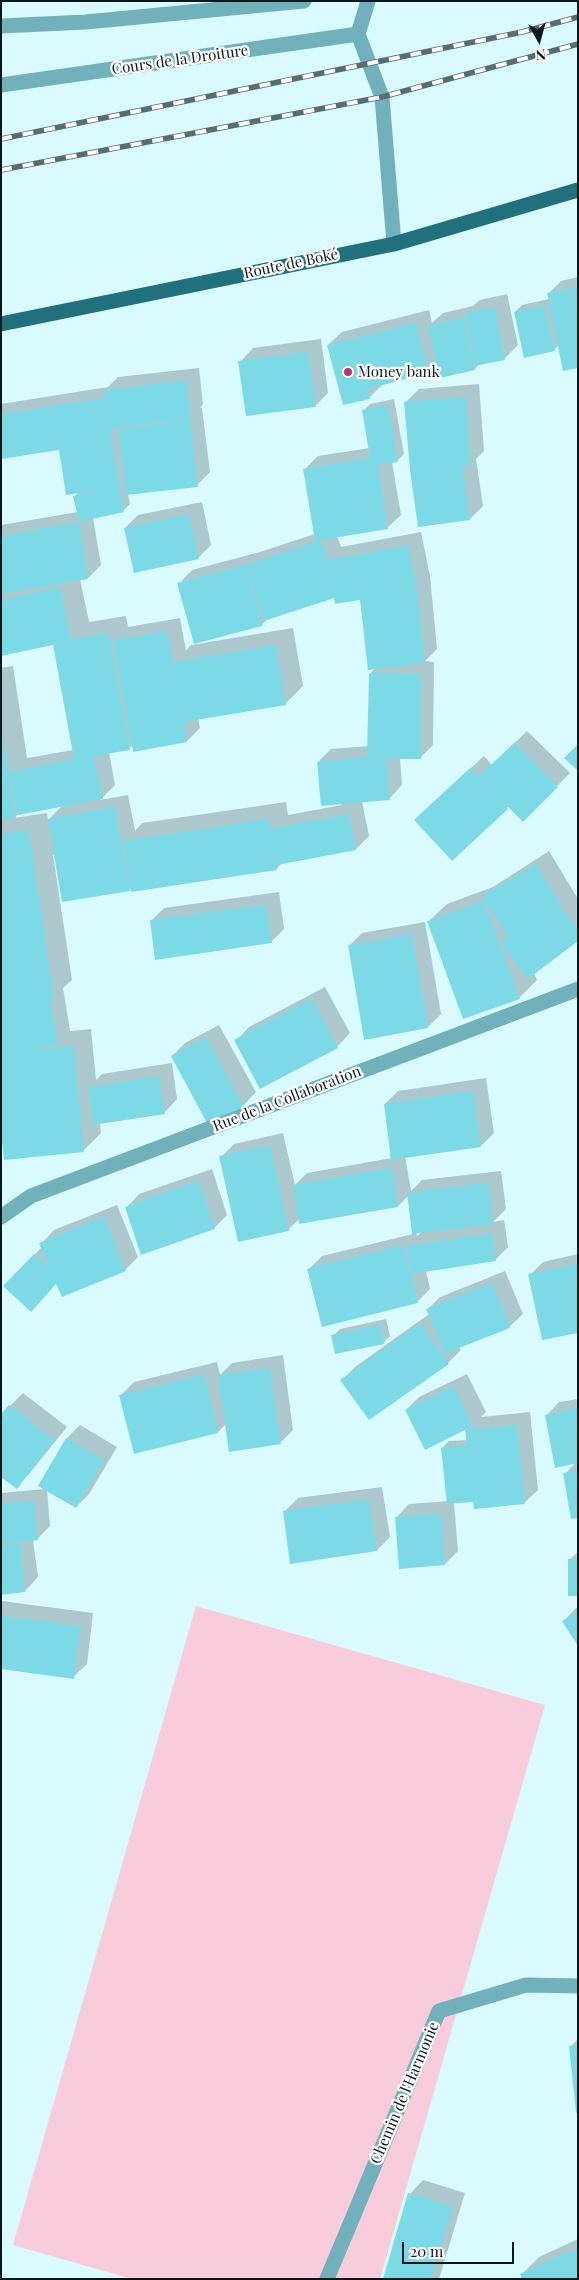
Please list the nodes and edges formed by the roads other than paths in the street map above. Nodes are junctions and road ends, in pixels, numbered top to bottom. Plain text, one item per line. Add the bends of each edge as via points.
1 (304, 1) edge
2 (368, 1) edge
3 (1, 26) edge
4 (358, 34) junction
5 (1, 85) edge
6 (578, 190) edge
7 (394, 244) junction
8 (1, 324) edge
9 (578, 989) edge
10 (1, 1216) edge
11 (578, 1986) edge
12 (327, 2279) edge

1 - 3 street via 86,22
2 - 4 street
4 - 5 street, Cours de la Droiture
4 - 7 street via 382,97
6 - 7 main road, Route de Boké
7 - 8 main road, Route de Boké
9 - 10 street, Rue de la Collaboration via 31,1196
11 - 12 street, Chemin de l'Harmonie via 526,1985 439,2011

